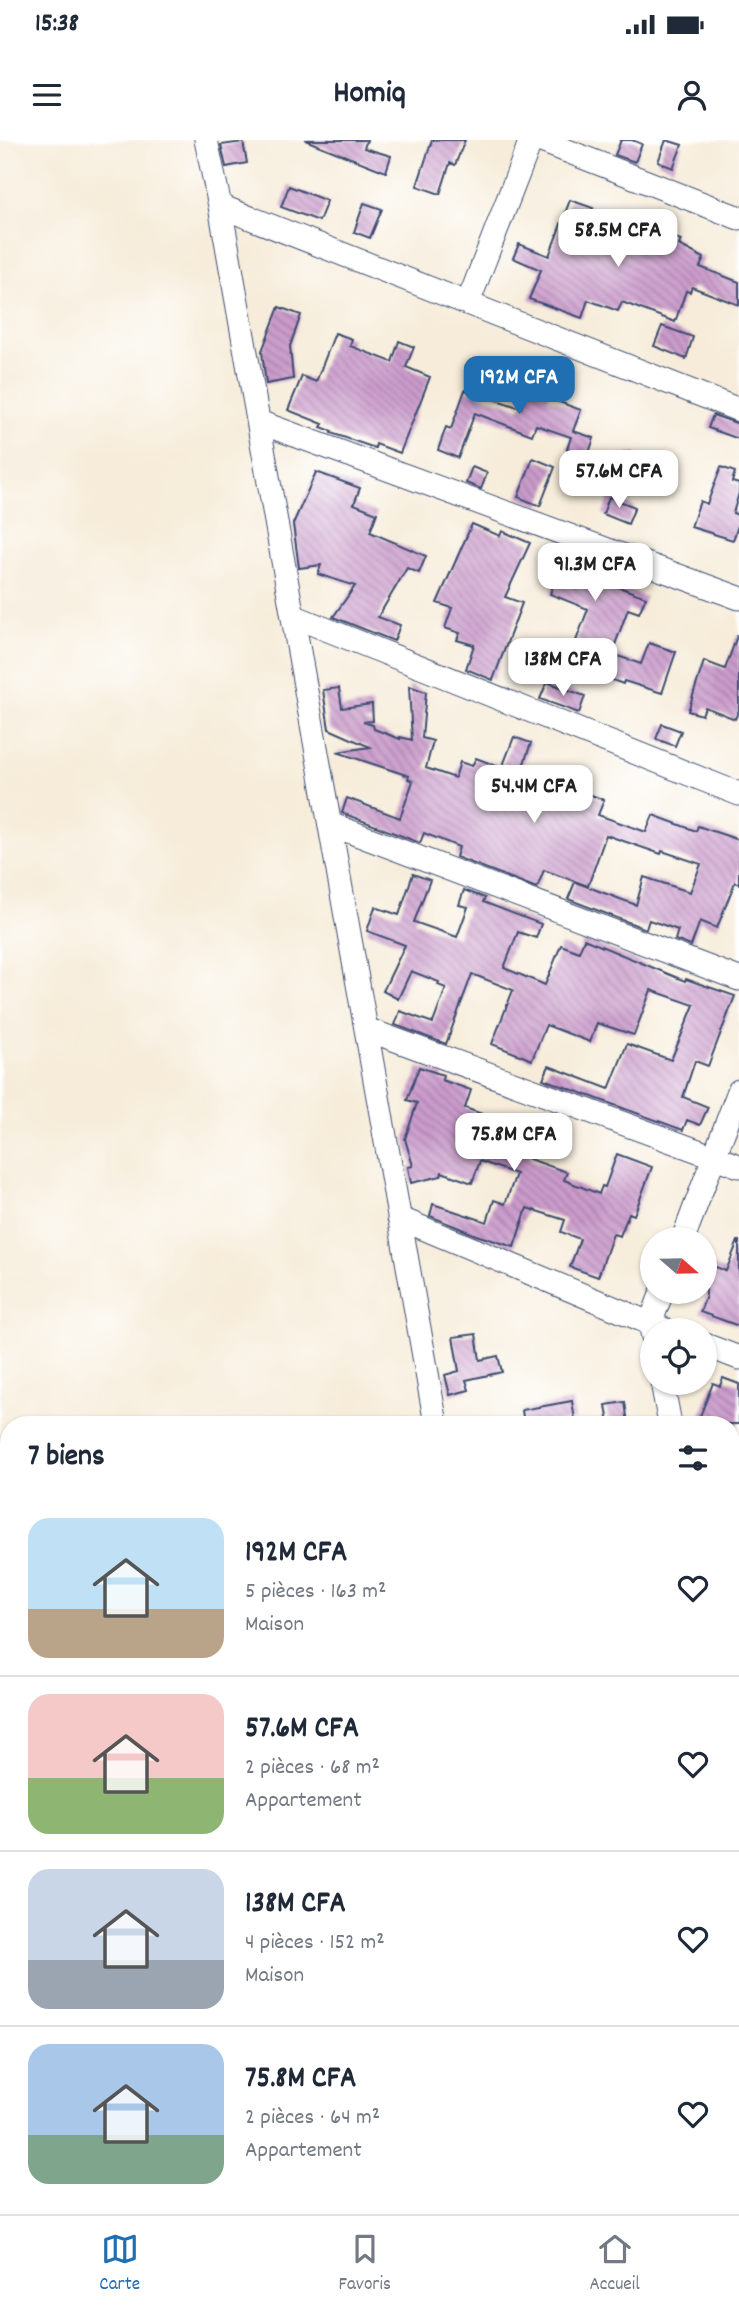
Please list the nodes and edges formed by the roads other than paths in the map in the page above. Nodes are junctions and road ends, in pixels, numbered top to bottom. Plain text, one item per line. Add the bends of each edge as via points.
1 (206, 140) edge
2 (531, 140) edge
3 (539, 140) edge
4 (220, 206) junction
5 (739, 218) edge
6 (468, 303) junction
7 (739, 410) edge
8 (259, 422) junction
9 (739, 598) edge
10 (293, 617) junction
11 (739, 794) edge
12 (330, 824) junction
13 (739, 979) edge
14 (366, 1029) junction
15 (739, 1091) edge
16 (714, 1157) junction
17 (739, 1166) edge
18 (399, 1218) junction
19 (687, 1227) edge
20 (640, 1323) edge
21 (717, 1350) edge
22 (739, 1358) edge
23 (664, 1395) edge
24 (435, 1416) edge
25 (668, 1416) edge

1 - 4 street
2 - 6 street
3 - 5 street
4 - 6 street
4 - 8 street
6 - 7 street
8 - 9 street
8 - 10 street
10 - 11 street
10 - 12 street
12 - 13 street
12 - 14 street
14 - 16 street
14 - 18 street
15 - 16 street
16 - 17 street
16 - 19 street
18 - 20 street
18 - 24 street
21 - 22 street
23 - 25 street

